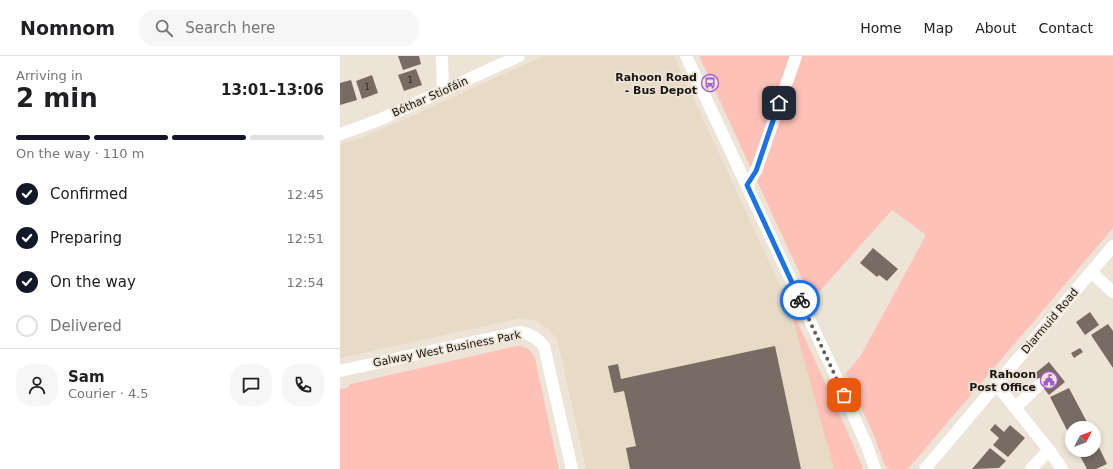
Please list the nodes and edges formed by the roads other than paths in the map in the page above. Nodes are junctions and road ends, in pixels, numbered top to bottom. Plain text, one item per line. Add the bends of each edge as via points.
1 (442, 56) edge
2 (519, 56) edge
3 (686, 56) edge
4 (796, 56) edge
5 (443, 91) junction
6 (340, 134) edge
7 (747, 185) junction
8 (1113, 246) edge
9 (1091, 272) junction
10 (1113, 292) edge
11 (340, 371) edge
12 (996, 384) junction
13 (1040, 384) dead end
14 (1015, 408) junction
15 (1049, 450) junction
16 (572, 469) edge
17 (875, 469) edge
18 (925, 469) edge
19 (1030, 469) edge
20 (1062, 469) edge

1 - 5 street
2 - 5 street, Bóthar Stiofáin
3 - 7 street
4 - 7 street via 756,171
5 - 6 street, Bóthar Stiofáin via 379,120
7 - 17 street
8 - 9 street, Diarmuid Road
9 - 10 street
9 - 12 street, Diarmuid Road
11 - 16 street, Galway West Business Park via 520,332 529,334 538,338 544,346
12 - 14 street
12 - 18 street, Diarmuid Road
13 - 14 street
14 - 15 street
15 - 19 street
15 - 20 street

